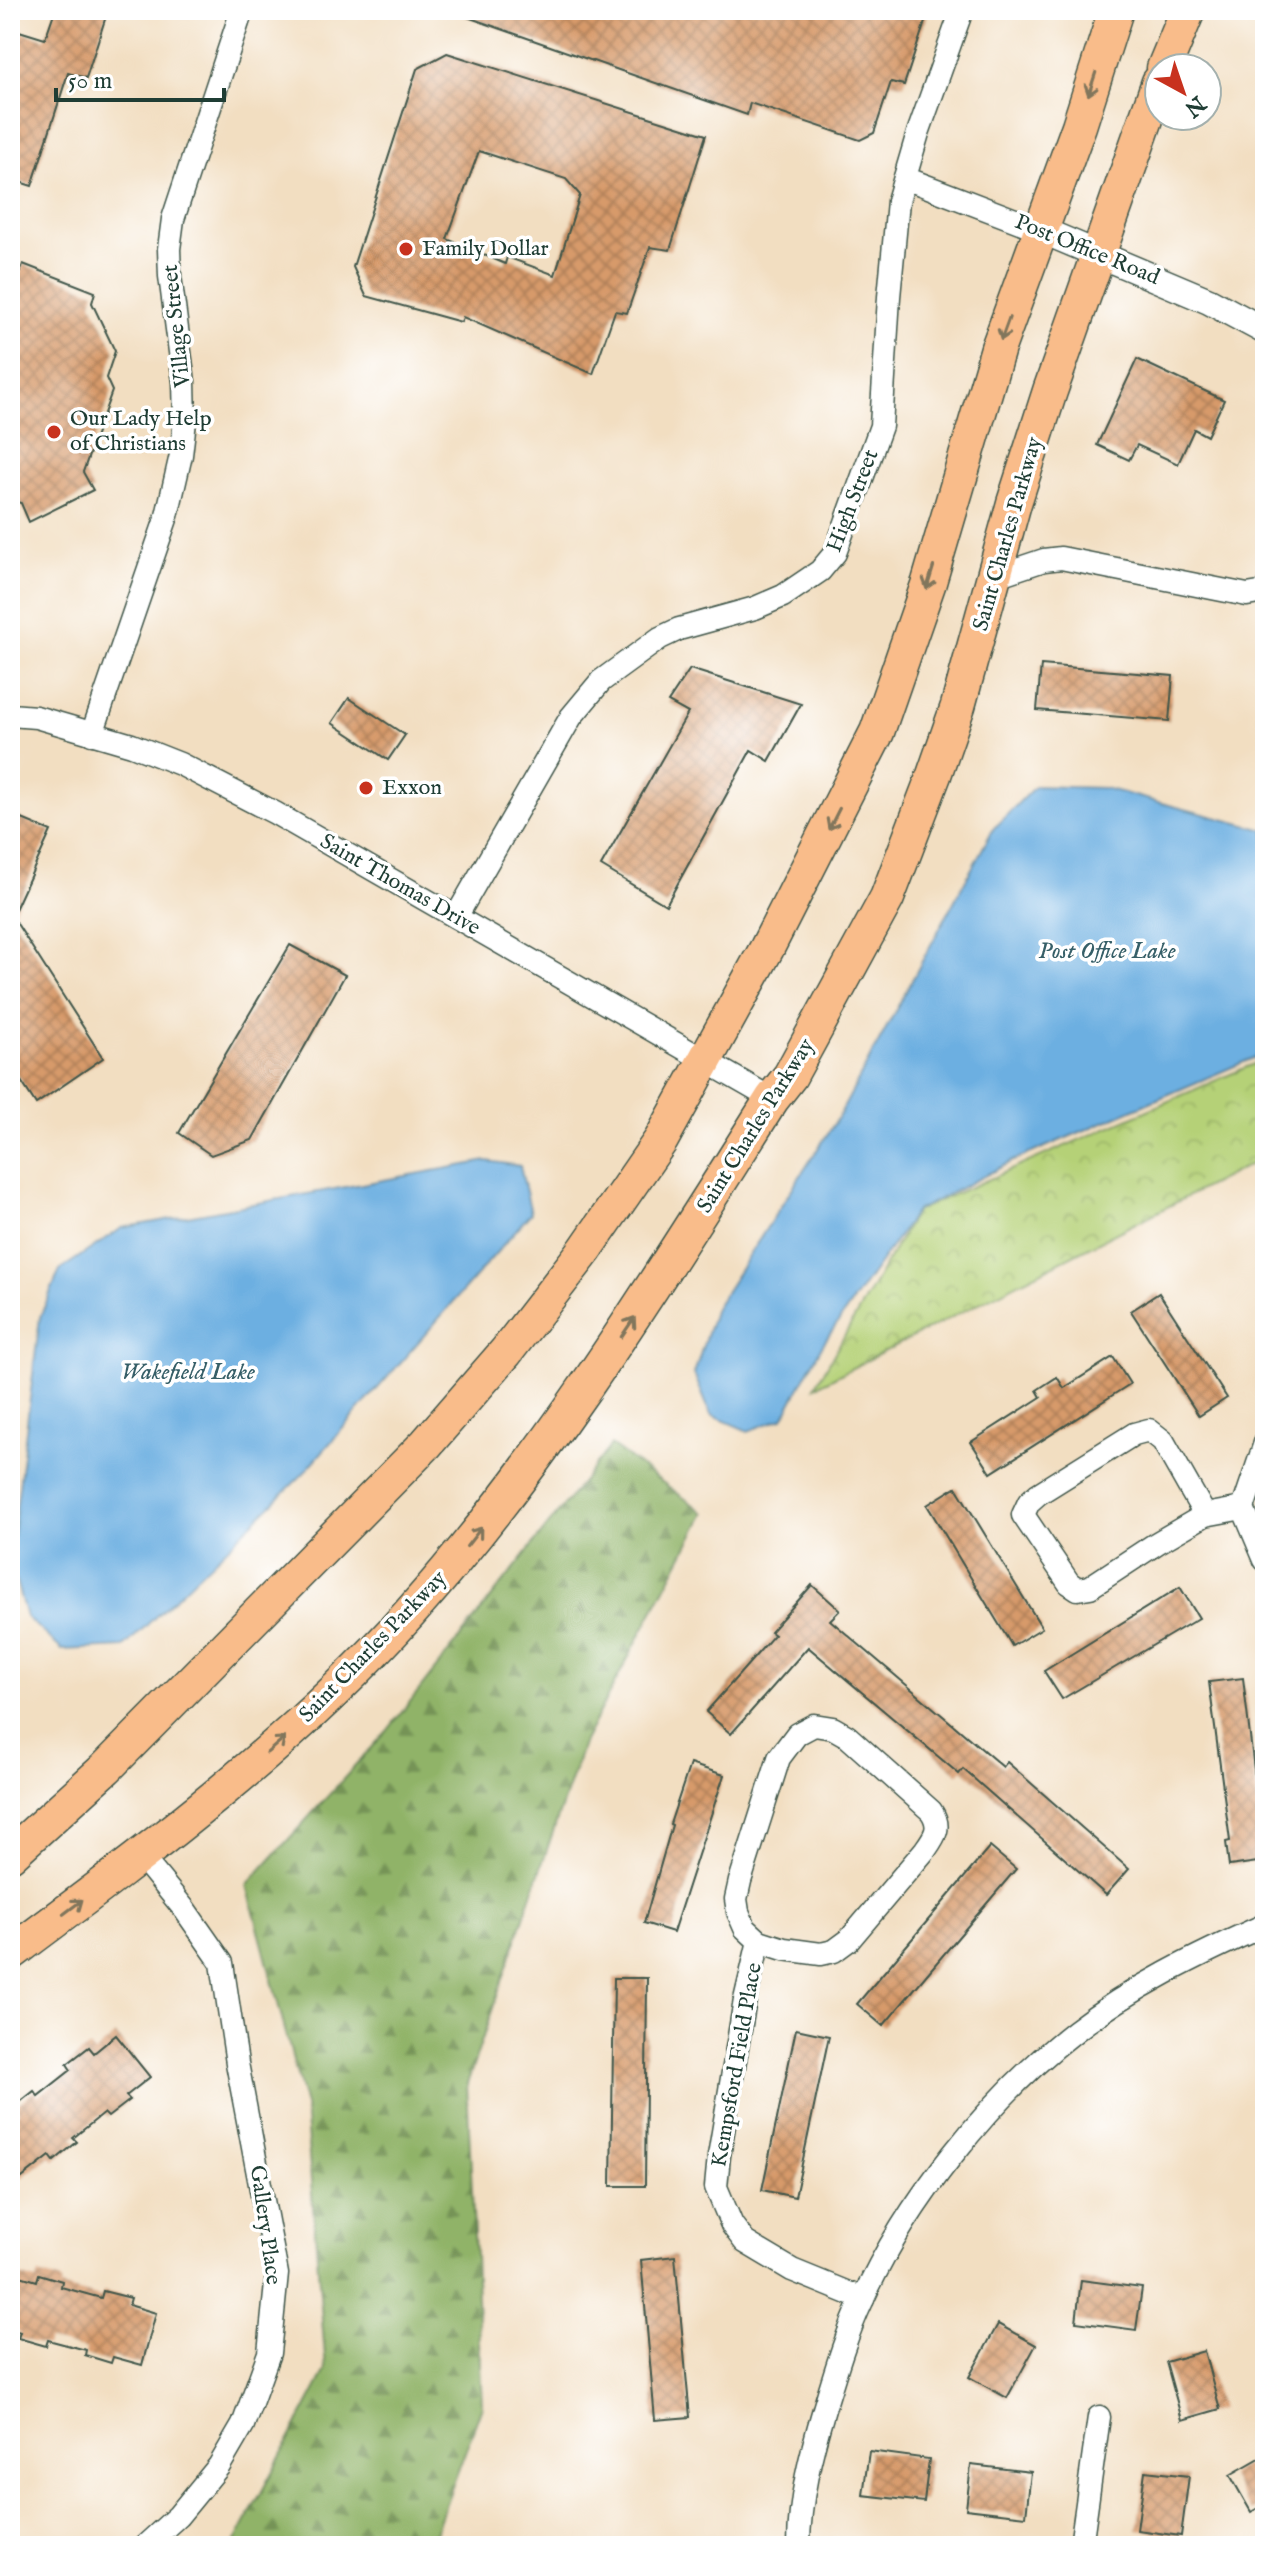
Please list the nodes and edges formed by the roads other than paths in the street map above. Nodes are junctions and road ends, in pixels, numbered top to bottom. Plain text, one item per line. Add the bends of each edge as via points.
1 (242, 10) edge
2 (962, 10) edge
3 (1116, 10) edge
4 (1188, 10) edge
5 (1171, 52) edge
6 (1143, 127) edge
7 (905, 178) junction
8 (1041, 230) junction
9 (1097, 255) junction
10 (1265, 331) edge
11 (996, 576) junction
12 (1265, 592) edge
13 (10, 715) edge
14 (92, 734) junction
15 (456, 917) junction
16 (706, 1059) junction
17 (772, 1099) junction
18 (1265, 1443) edge
19 (1243, 1508) junction
20 (1205, 1515) junction
21 (1265, 1560) edge
22 (10, 1855) edge
23 (141, 1856) junction
24 (1265, 1925) edge
25 (759, 1941) junction
26 (10, 1954) edge
27 (863, 2299) junction
28 (1099, 2417) dead end
29 (145, 2546) edge
30 (799, 2546) edge
31 (1081, 2546) edge

1 - 14 street, Village Street via 173,219 170,276 184,382 181,455 167,516
2 - 7 street, High Street
3 -> 8 main road
4 - 5 main road
6 - 9 main road, Saint Charles Parkway
7 - 8 street, Post Office Road
7 - 15 street, High Street via 890,283 881,426 830,560 783,596 660,638 601,681 571,717
8 - 9 street, Post Office Road
8 -> 16 main road via 998,348 929,582 877,732
9 - 10 street, Post Office Road via 1209,301
9 - 11 main road, Saint Charles Parkway via 1014,503
11 - 12 street via 1061,558 1247,595
11 - 17 main road, Saint Charles Parkway via 958,706 887,898 790,1076
13 - 14 street, Saint Thomas Drive
14 - 15 street, Saint Thomas Drive via 180,764
15 - 16 street, Saint Thomas Drive
16 - 17 street, Saint Thomas Drive
16 - 22 main road via 661,1140 506,1352 436,1432 106,1768
23 -> 17 main road, Saint Charles Parkway via 292,1731 409,1615 458,1558 598,1372
18 - 19 street
19 - 20 street
19 - 21 street
20 - 20 street via 1163,1441 1149,1430 1134,1434 1038,1494 1023,1515 1078,1589 1090,1587
26 -> 23 main road, Saint Charles Parkway
23 - 29 street, Gallery Place via 222,1963 277,2274 271,2339 248,2412 219,2466
24 - 27 street via 1130,1993 1075,2031 1028,2073 940,2172
25 - 25 street, Kempsford Field Place via 745,1928 736,1899 779,1758 797,1734 814,1725 833,1728 931,1811 937,1819 936,1836 842,1947 821,1954
25 - 27 street, Kempsford Field Place via 716,2187 745,2242 792,2270
27 - 30 street via 816,2435
28 - 31 street

